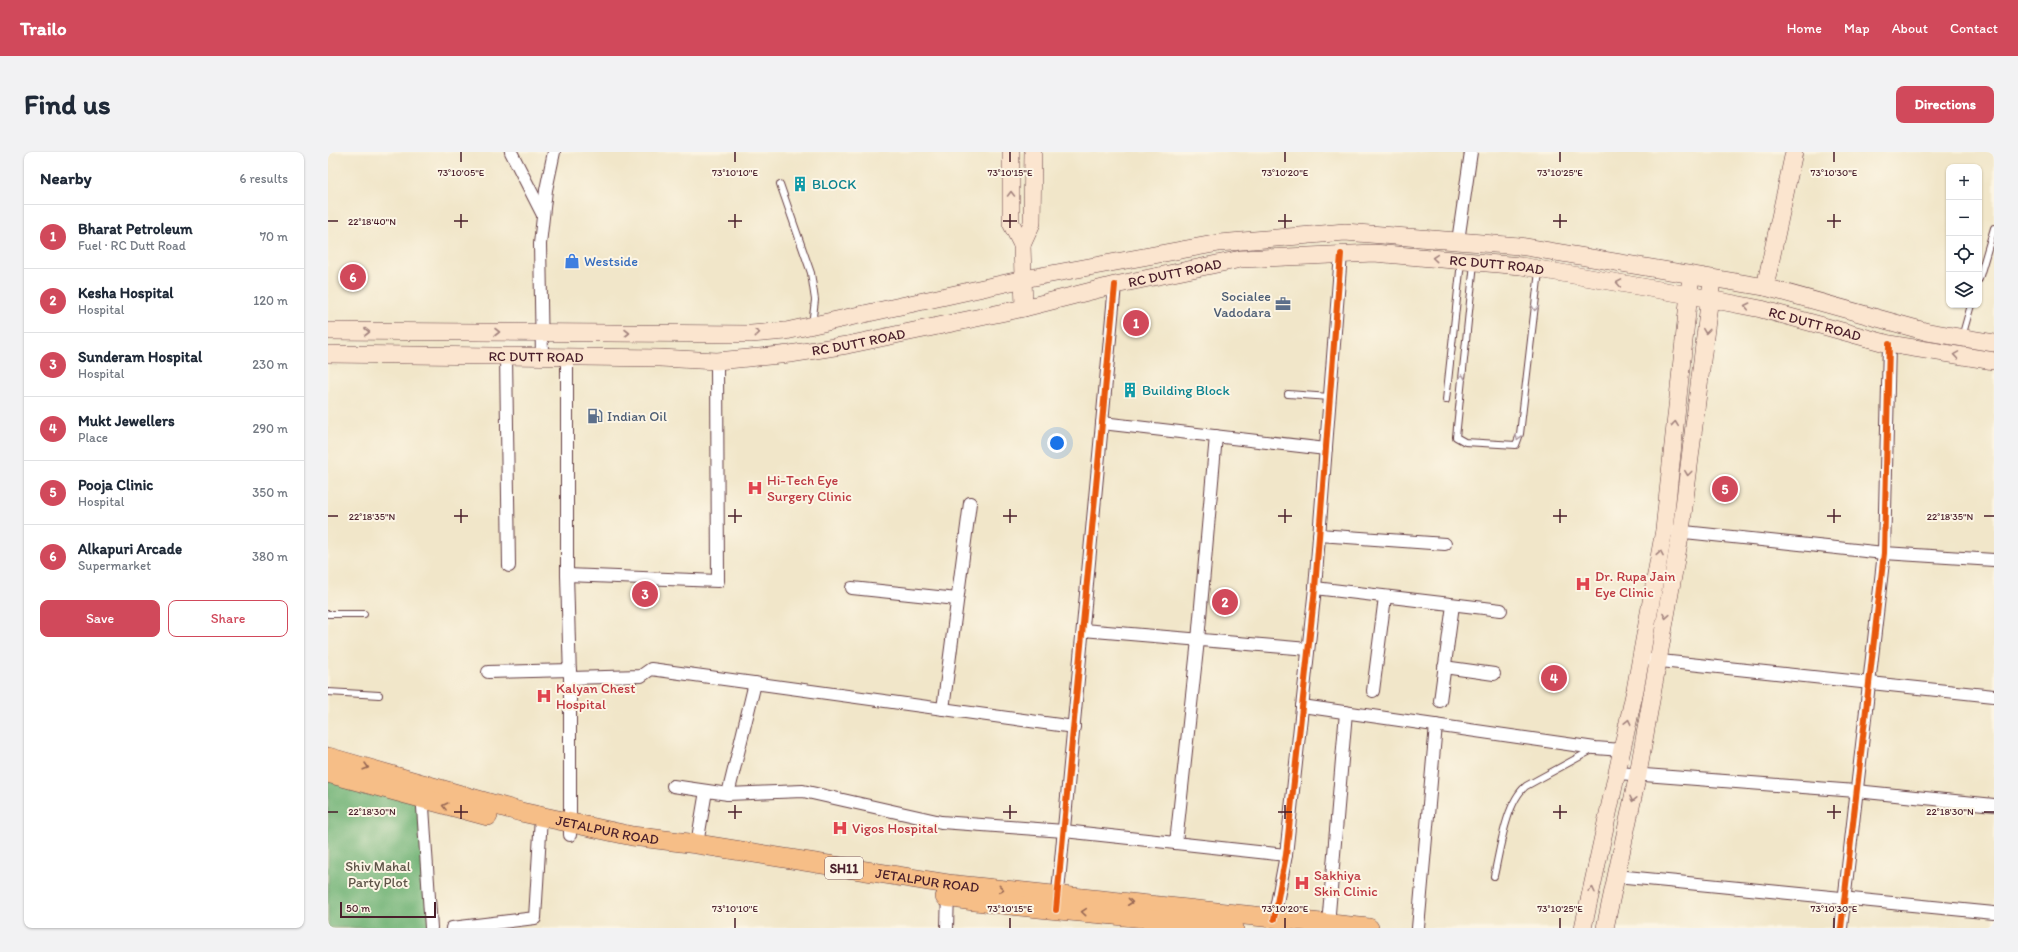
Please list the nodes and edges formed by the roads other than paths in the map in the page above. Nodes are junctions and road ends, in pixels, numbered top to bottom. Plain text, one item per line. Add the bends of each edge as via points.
1 (511, 152) edge
2 (554, 152) edge
3 (1011, 152) edge
4 (1033, 152) edge
5 (1471, 152) edge
6 (1794, 152) edge
7 (780, 184) dead end
8 (543, 215) junction
9 (1994, 228) edge
10 (1458, 241) junction
11 (1022, 244) junction
12 (1341, 254) junction
13 (1468, 261) junction
14 (1539, 269) junction
15 (1981, 272) edge
16 (1691, 274) junction
17 (1712, 278) junction
18 (1024, 279) junction
19 (1115, 285) junction
20 (1765, 287) junction
21 (1689, 295) junction
22 (1710, 299) junction
23 (1024, 308) junction
24 (1971, 308) edge
25 (812, 327) junction
26 (328, 331) edge
27 (542, 332) junction
28 (1962, 339) junction
29 (1994, 343) edge
30 (1889, 344) junction
31 (328, 354) edge
32 (506, 356) junction
33 (542, 357) junction
34 (567, 358) junction
35 (717, 361) junction
36 (1994, 361) edge
37 (1288, 394) dead end
38 (1330, 397) junction
39 (1446, 400) dead end
40 (1102, 423) junction
41 (1216, 436) junction
42 (1326, 449) junction
43 (970, 503) dead end
44 (1672, 530) junction
45 (1319, 535) junction
46 (1445, 544) dead end
47 (1884, 553) junction
48 (1994, 560) edge
49 (509, 566) dead end
50 (567, 575) junction
51 (852, 588) dead end
52 (1315, 588) junction
53 (1385, 597) junction
54 (957, 599) junction
55 (1453, 605) junction
56 (1501, 610) dead end
57 (328, 614) edge
58 (364, 614) dead end
59 (1083, 630) junction
60 (1198, 640) junction
61 (1308, 649) junction
62 (1640, 659) junction
63 (1658, 661) junction
64 (1444, 667) junction
65 (488, 672) dead end
66 (570, 674) junction
67 (1494, 674) dead end
68 (755, 683) junction
69 (1869, 683) junction
70 (1373, 691) dead end
71 (328, 692) edge
72 (379, 695) dead end
73 (1994, 696) edge
74 (1440, 701) dead end
75 (1302, 706) junction
76 (943, 709) junction
77 (1346, 712) junction
78 (1436, 725) junction
79 (1074, 726) junction
80 (1595, 748) junction
81 (1622, 750) junction
82 (328, 757) edge
83 (328, 773) edge
84 (1618, 773) junction
85 (1638, 774) junction
86 (673, 786) dead end
87 (706, 790) junction
88 (1856, 791) junction
89 (422, 792) junction
90 (728, 794) junction
91 (1994, 804) edge
92 (541, 823) junction
93 (570, 829) junction
94 (1064, 831) junction
95 (1176, 843) junction
96 (697, 844) junction
97 (1286, 855) junction
98 (1494, 876) dead end
99 (1616, 876) junction
100 (948, 891) junction
101 (1844, 898) junction
102 (1057, 902) junction
103 (1994, 913) edge
104 (1175, 918) edge
105 (1274, 919) junction
106 (1301, 925) edge
107 (1328, 925) junction
108 (431, 928) edge
109 (452, 928) edge
110 (947, 928) edge
111 (1234, 928) edge
112 (1369, 928) edge
113 (1418, 928) edge
114 (1583, 928) edge
115 (1605, 928) edge
116 (1841, 928) edge

1 - 8 street
2 - 8 street
11 -> 3 main road via 1011,223
4 - 11 main road via 1032,223
5 - 10 street
6 - 20 main road
7 - 25 lane via 811,273 815,300
8 - 27 street via 540,244
9 - 15 lane
10 - 16 main road, RC DUTT ROAD via 1519,246
10 - 18 main road, RC DUTT ROAD via 1345,232 1230,241
11 - 18 main road
13 -> 12 main road, RC DUTT ROAD via 1374,253
12 - 19 main road, RC DUTT ROAD via 1241,259
12 - 38 street
13 - 14 main road, RC DUTT ROAD
14 -> 13 lane via 1520,434 1516,445 1465,442 1456,437
13 - 39 lane
21 -> 14 main road, RC DUTT ROAD
16 - 17 main road, RC DUTT ROAD
16 - 21 main road
17 - 20 main road, RC DUTT ROAD
17 - 22 main road
18 - 23 main road
18 - 25 main road, RC DUTT ROAD
19 - 23 main road, RC DUTT ROAD
19 - 40 street
20 - 28 main road, RC DUTT ROAD
21 - 22 main road, RC DUTT ROAD
44 -> 21 main road
30 -> 22 main road, RC DUTT ROAD via 1761,309
22 -> 44 main road
23 - 35 main road, RC DUTT ROAD via 847,345
24 - 28 lane
27 -> 25 main road, RC DUTT ROAD via 751,334
26 -> 27 main road, RC DUTT ROAD
27 - 33 street
28 - 29 main road, RC DUTT ROAD
36 -> 30 main road, RC DUTT ROAD
30 - 47 street
31 - 32 main road, RC DUTT ROAD
32 - 33 main road, RC DUTT ROAD
32 - 49 street
33 - 34 main road, RC DUTT ROAD
34 - 35 main road, RC DUTT ROAD
34 - 50 street
35 - 50 street via 718,581
37 - 38 lane
38 - 42 street
40 - 41 street
40 - 59 street
41 - 42 street
41 - 60 street
42 - 45 street
43 - 54 street
44 - 47 street
62 -> 44 main road
44 -> 63 main road
45 - 46 street
45 - 52 street
47 - 48 street
47 - 69 street
50 - 66 street
51 - 54 street
52 - 53 street
52 - 61 street
53 - 55 street
53 - 70 street
54 - 76 street
55 - 56 street
55 - 64 street
57 - 58 lane
59 - 60 street
59 - 79 street
60 - 61 street
60 - 95 street
61 - 75 street
62 - 63 street
81 -> 62 main road
63 - 69 street
63 - 85 main road
64 - 67 street
64 - 74 street
65 - 66 street
66 - 68 street via 641,676 651,669
66 - 93 street
68 - 76 street
68 - 90 street
69 - 73 street
69 - 88 street
71 - 72 lane
75 - 77 street
75 - 97 street
76 - 79 street
77 - 78 street
77 - 107 street
78 - 80 street
78 - 113 street
79 - 94 street
80 - 81 street
80 - 98 lane via 1518,792 1511,806
81 - 84 main road
82 -> 89 main road, JETALPUR ROAD / SH11 via 366,767
83 - 89 main road, JETALPUR ROAD / SH11
84 - 85 street
114 -> 84 main road
85 - 88 street
85 -> 99 main road
86 - 87 street
87 - 90 street
87 - 96 street
88 - 91 street
88 - 101 street
89 - 92 main road, JETALPUR ROAD / SH11
89 - 108 street
90 - 94 street via 803,790 941,822
92 - 93 main road, JETALPUR ROAD / SH11
92 - 109 street via 535,918
93 - 96 main road, JETALPUR ROAD / SH11
93 - 100 main road, JETALPUR ROAD / SH11 via 634,848
94 - 95 street
94 - 102 street
95 - 97 street
96 - 100 main road, JETALPUR ROAD / SH11
97 - 105 street
99 - 101 street
99 - 115 main road
100 - 102 main road, JETALPUR ROAD / SH11
100 - 110 street
101 - 103 street
101 - 116 street
102 - 104 main road, JETALPUR ROAD / SH11
104 - 105 main road, JETALPUR ROAD / SH11
104 - 111 main road, JETALPUR ROAD / SH11
105 - 106 main road, JETALPUR ROAD / SH11
106 - 107 main road, JETALPUR ROAD / SH11
107 - 112 main road, JETALPUR ROAD / SH11

